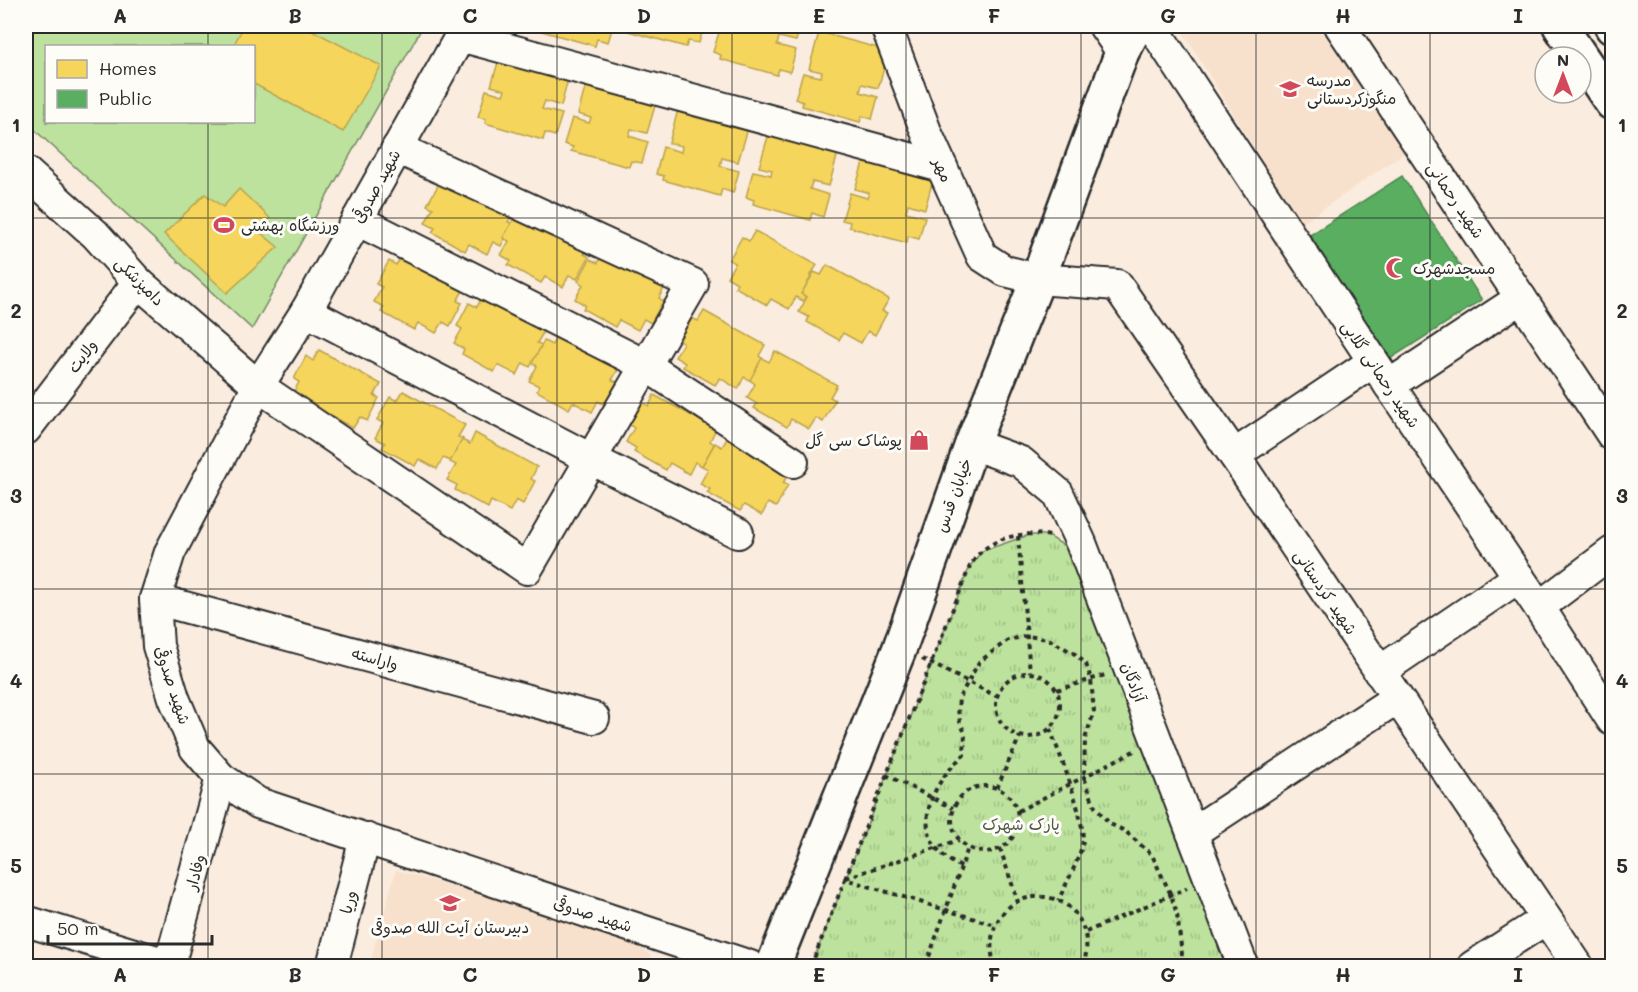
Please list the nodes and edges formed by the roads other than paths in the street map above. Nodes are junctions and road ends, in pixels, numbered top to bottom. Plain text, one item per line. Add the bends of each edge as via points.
1 (886, 26) edge
2 (1152, 26) edge
3 (1340, 26) edge
4 (1560, 26) edge
5 (463, 31) edge
6 (1121, 34) edge
7 (1612, 103) edge
8 (397, 148) junction
9 (942, 167) junction
10 (26, 172) edge
11 (357, 220) junction
12 (1038, 279) junction
13 (138, 282) junction
14 (1521, 298) junction
15 (306, 310) junction
16 (645, 365) junction
17 (1381, 374) junction
18 (258, 386) junction
19 (26, 429) edge
20 (1612, 435) edge
21 (972, 444) junction
22 (1234, 455) junction
23 (591, 459) junction
24 (793, 462) dead end
25 (738, 533) dead end
26 (1612, 552) edge
27 (1519, 577) junction
28 (155, 599) junction
29 (1539, 607) junction
30 (1379, 672) junction
31 (1397, 698) junction
32 (594, 718) dead end
33 (1612, 720) edge
34 (220, 778) junction
35 (1192, 833) junction
36 (365, 838) junction
37 (1546, 919) junction
38 (26, 921) edge
39 (170, 966) edge
40 (332, 966) edge
41 (750, 966) edge
42 (774, 966) edge
43 (1243, 966) edge
44 (1473, 966) edge
45 (1578, 966) edge

1 - 9 street, مهر
2 - 17 street, شهید رحمانی گلابی
3 - 14 street, شهید رحمانی
4 - 7 main road
5 - 8 street, شهید صدوقی
5 - 9 street
6 - 12 main road, خیابان قدس
8 - 11 street, شهید صدوقی
8 - 16 street via 693,284
9 - 12 street, مهر via 982,256 1005,271
10 - 13 street, دامپزشکی via 95,234
11 - 15 street, شهید صدوقی
11 - 16 street
12 - 21 main road, خیابان قدس
12 - 22 street, شهید کردستانی via 1117,285
13 - 18 street, دامپزشکی
13 - 19 street, ولایت
14 - 17 street
14 - 20 street, شهید رحمانی
15 - 18 street, شهید صدوقی
15 - 23 street
16 - 23 street
16 - 24 street
17 - 22 street
17 - 27 street, شهید رحمانی گلابی
18 - 23 street, دامپزشکی via 527,569
18 - 28 street, شهید صدوقی via 170,552
21 - 35 street, آزادگان via 1021,462 1058,493 1081,543
21 - 42 main road, خیابان قدس via 898,650
22 - 30 street, شهید کردستانی
23 - 25 street
26 - 29 street
27 - 29 street, شهید رحمانی گلابی
27 - 30 street
28 - 32 street, واراسته
28 - 34 street, شهید صدوقی via 158,646 174,698 195,748
29 - 33 street, شهید رحمانی گلابی
30 - 31 street, شهید کردستانی
31 - 35 street
31 - 37 street, شهید کردستانی
34 - 36 street, شهید صدوقی via 258,803
34 - 39 street, وفادار
35 - 43 street, آزادگان
36 - 40 street, وریا
36 - 41 street, شهید صدوقی
37 - 44 street
37 - 45 street, شهید کردستانی
38 - 39 street

